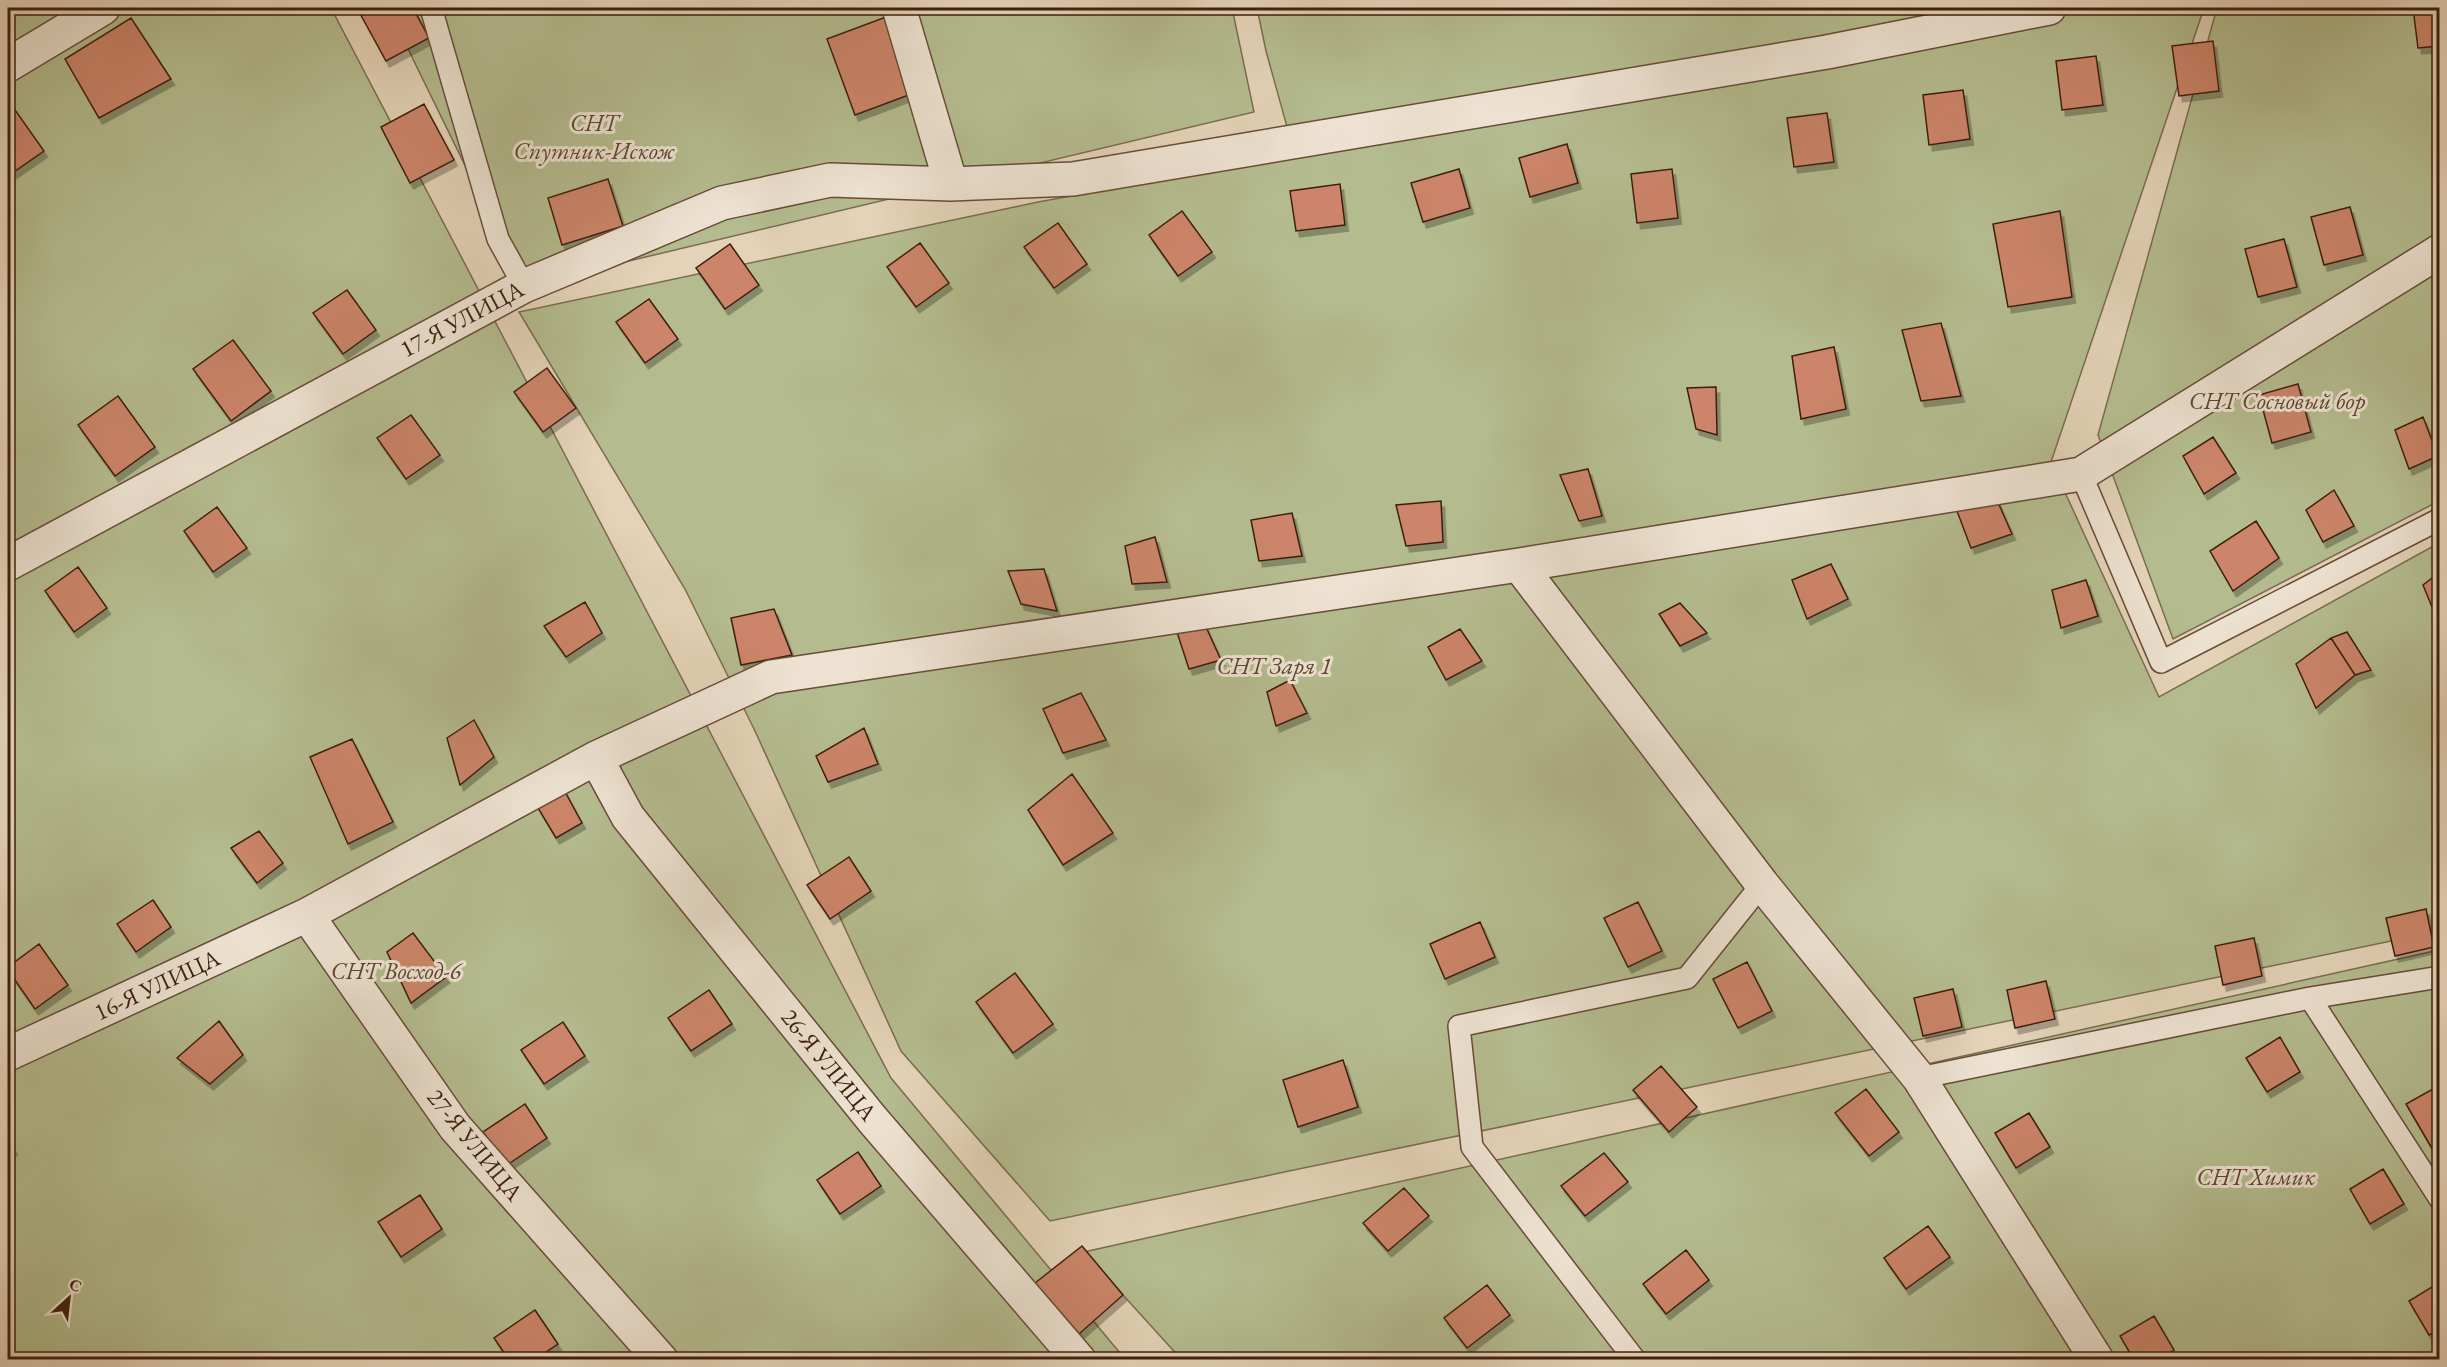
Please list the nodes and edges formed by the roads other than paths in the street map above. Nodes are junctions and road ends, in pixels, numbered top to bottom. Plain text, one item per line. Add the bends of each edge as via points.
1 (103, 8) edge
2 (431, 8) edge
3 (899, 8) edge
4 (2049, 8) edge
5 (8, 65) edge
6 (951, 184) junction
7 (2439, 250) edge
8 (524, 286) junction
9 (2081, 474) junction
10 (2439, 519) edge
11 (8, 564) edge
12 (1520, 565) junction
13 (596, 758) junction
14 (1762, 884) junction
15 (307, 915) junction
16 (2439, 977) edge
17 (2310, 998) junction
18 (8, 1054) edge
19 (1918, 1078) junction
20 (2439, 1198) edge
21 (661, 1359) edge
22 (1079, 1359) edge
23 (1635, 1359) edge
24 (2097, 1359) edge

1 - 5 street
2 - 8 lane via 498,239
3 - 6 street
4 - 6 street, 17-Я УЛИЦА via 1827,52 1073,179
6 - 8 street, 17-Я УЛИЦА via 831,180 722,203
7 - 9 street
8 - 11 street, 17-Я УЛИЦА
9 - 10 lane via 2162,662
9 - 12 street, 16-Я УЛИЦА
12 - 13 street, 16-Я УЛИЦА via 771,677
12 - 14 street
13 - 15 street, 16-Я УЛИЦА
13 - 22 street, 26-Я УЛИЦА via 628,817 872,1119
14 - 19 street
14 - 23 lane via 1687,978 1459,1026 1472,1148
15 - 18 street, 16-Я УЛИЦА
15 - 21 street, 27-Я УЛИЦА via 455,1127
16 - 17 lane
17 - 19 lane
17 - 20 lane
19 - 24 street

